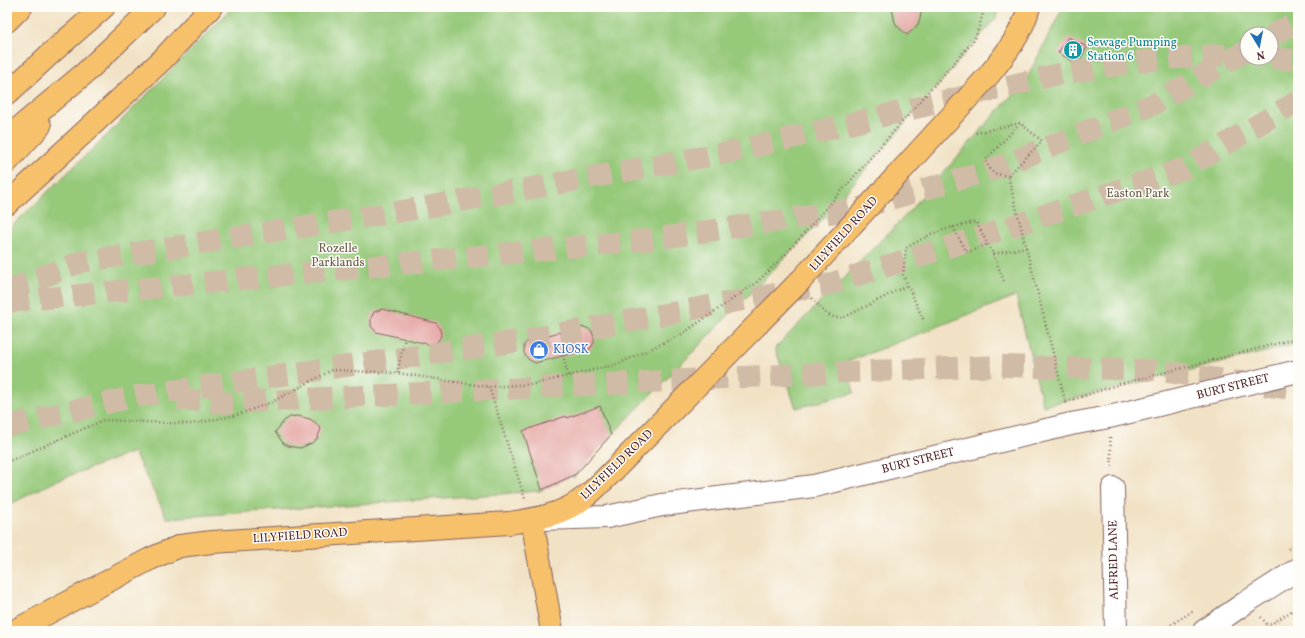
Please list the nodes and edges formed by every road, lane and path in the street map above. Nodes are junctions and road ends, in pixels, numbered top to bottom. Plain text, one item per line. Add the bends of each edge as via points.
1 (21, 7) edge
2 (104, 7) edge
3 (154, 7) edge
4 (211, 7) edge
5 (985, 7) edge
6 (1029, 7) edge
7 (7, 21) edge
8 (85, 73) junction
9 (7, 94) edge
10 (1020, 123) junction
11 (976, 132) dead end
12 (7, 138) edge
13 (7, 162) edge
14 (1008, 176) junction
15 (7, 204) edge
16 (952, 227) junction
17 (988, 244) junction
18 (1026, 247) junction
19 (993, 254) junction
20 (1004, 281) dead end
21 (799, 283) junction
22 (908, 285) junction
23 (923, 319) dead end
24 (405, 338) dead end
25 (1298, 338) edge
26 (563, 355) dead end
27 (1298, 371) edge
28 (397, 373) junction
29 (568, 376) junction
30 (489, 387) junction
31 (1066, 402) junction
32 (1109, 417) junction
33 (1071, 424) junction
34 (7, 462) edge
35 (1113, 488) joint
36 (532, 520) junction
37 (1298, 569) edge
38 (1298, 607) edge
39 (14, 631) edge
40 (552, 631) edge
41 (1116, 631) edge
42 (1204, 631) edge
43 (1260, 631) edge

1 - 7 main road
2 - 9 main road
3 - 8 main road
4 - 15 main road via 162,60
5 - 29 path via 975,39 786,254 756,283 682,334 618,364
6 - 21 main road, LILYFIELD ROAD via 1013,44 1002,59
8 - 12 main road
8 - 13 main road
10 - 11 path
10 - 14 path via 1042,141
10 - 14 path via 985,161 993,173
14 - 18 path
16 - 17 path via 976,222
16 - 17 path via 966,251
16 - 22 path via 931,234 906,248 903,275
17 - 19 path
18 - 19 path
18 - 31 path
19 - 20 path
21 - 22 path via 825,312 837,318 845,317
21 - 36 main road, LILYFIELD ROAD via 584,498 566,509
22 - 23 path
24 - 28 path
25 - 31 path via 1120,384
26 - 29 path
27 - 32 street, BURT STREET
28 - 30 path
28 - 34 path via 332,370 272,402 237,415 192,424 104,420
29 - 30 path via 534,384
30 - 36 path
31 - 33 path
32 - 33 street, BURT STREET
32 - 35 path
33 - 36 street, BURT STREET via 814,486 662,505 607,517
35 - 41 street, ALFRED LANE
36 - 39 main road, LILYFIELD ROAD via 180,546 150,559
36 - 40 main road
37 - 42 street
38 - 43 path

